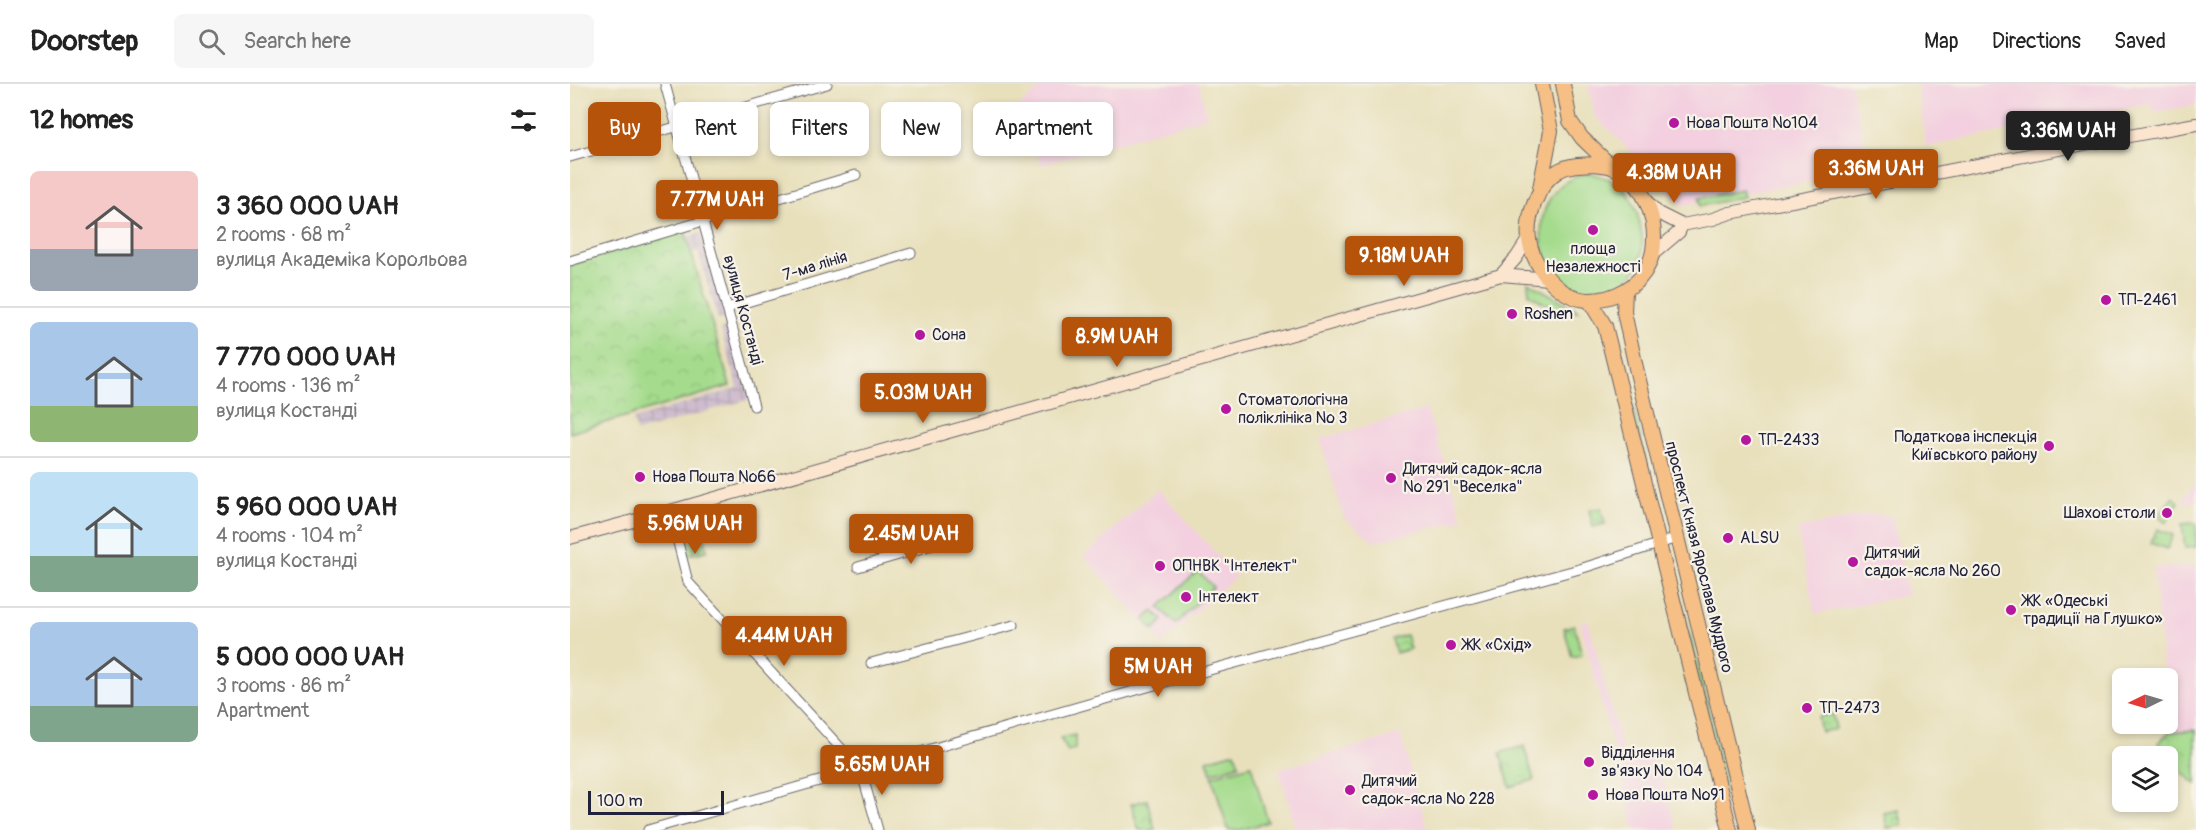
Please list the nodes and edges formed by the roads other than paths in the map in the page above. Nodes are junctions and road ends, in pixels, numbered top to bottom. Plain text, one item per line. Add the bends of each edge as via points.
1 (665, 84) edge
2 (827, 84) edge
3 (1542, 84) edge
4 (1563, 84) edge
5 (758, 103) edge
6 (673, 112) edge
7 (2196, 124) edge
8 (673, 127) edge
9 (685, 156) edge
10 (570, 157) edge
11 (1612, 167) junction
12 (856, 175) dead end
13 (1539, 190) junction
14 (1647, 202) junction
15 (703, 221) junction
16 (1682, 225) junction
17 (1529, 238) junction
18 (911, 253) dead end
19 (1652, 255) junction
20 (570, 261) edge
21 (1501, 275) junction
22 (1549, 279) junction
23 (1625, 291) junction
24 (1589, 300) junction
25 (727, 308) junction
26 (754, 406) dead end
27 (670, 511) junction
28 (570, 538) edge
29 (956, 538) dead end
30 (1677, 538) junction
31 (1659, 544) junction
32 (858, 567) dead end
33 (1014, 625) dead end
34 (871, 663) dead end
35 (861, 770) junction
36 (1747, 827) edge
37 (648, 830) edge
38 (878, 830) edge
39 (1728, 830) edge

1 - 6 street, вулиця Костанді
2 - 5 street
3 - 13 main road via 1551,131
4 - 11 main road via 1570,121
7 - 16 main road
8 - 10 street
9 - 15 street, вулиця Костанді
11 - 13 main road via 1575,165 1559,170
11 - 14 main road via 1628,176
12 - 15 street
13 - 17 main road
14 - 16 main road via 1658,213
14 - 19 main road
15 - 20 street
15 - 25 street, вулиця Костанді
16 - 19 main road
17 - 21 main road
17 - 22 main road via 1539,268
18 - 25 street, 7-ма лінія
19 - 23 main road via 1642,274
21 - 22 main road
21 - 27 main road
22 - 24 main road via 1566,293
23 - 24 main road
23 - 30 main road, проспект Князя Ярослава Мудрого via 1626,321
24 - 31 main road via 1605,326
25 - 26 street, вулиця Костанді
27 - 28 main road
27 - 35 street via 688,582
29 - 32 street
30 - 31 street
30 - 36 main road, проспект Князя Ярослава Мудрого
31 - 35 street
31 - 39 main road
33 - 34 street
35 - 37 street
35 - 38 street
36 - 39 main road

